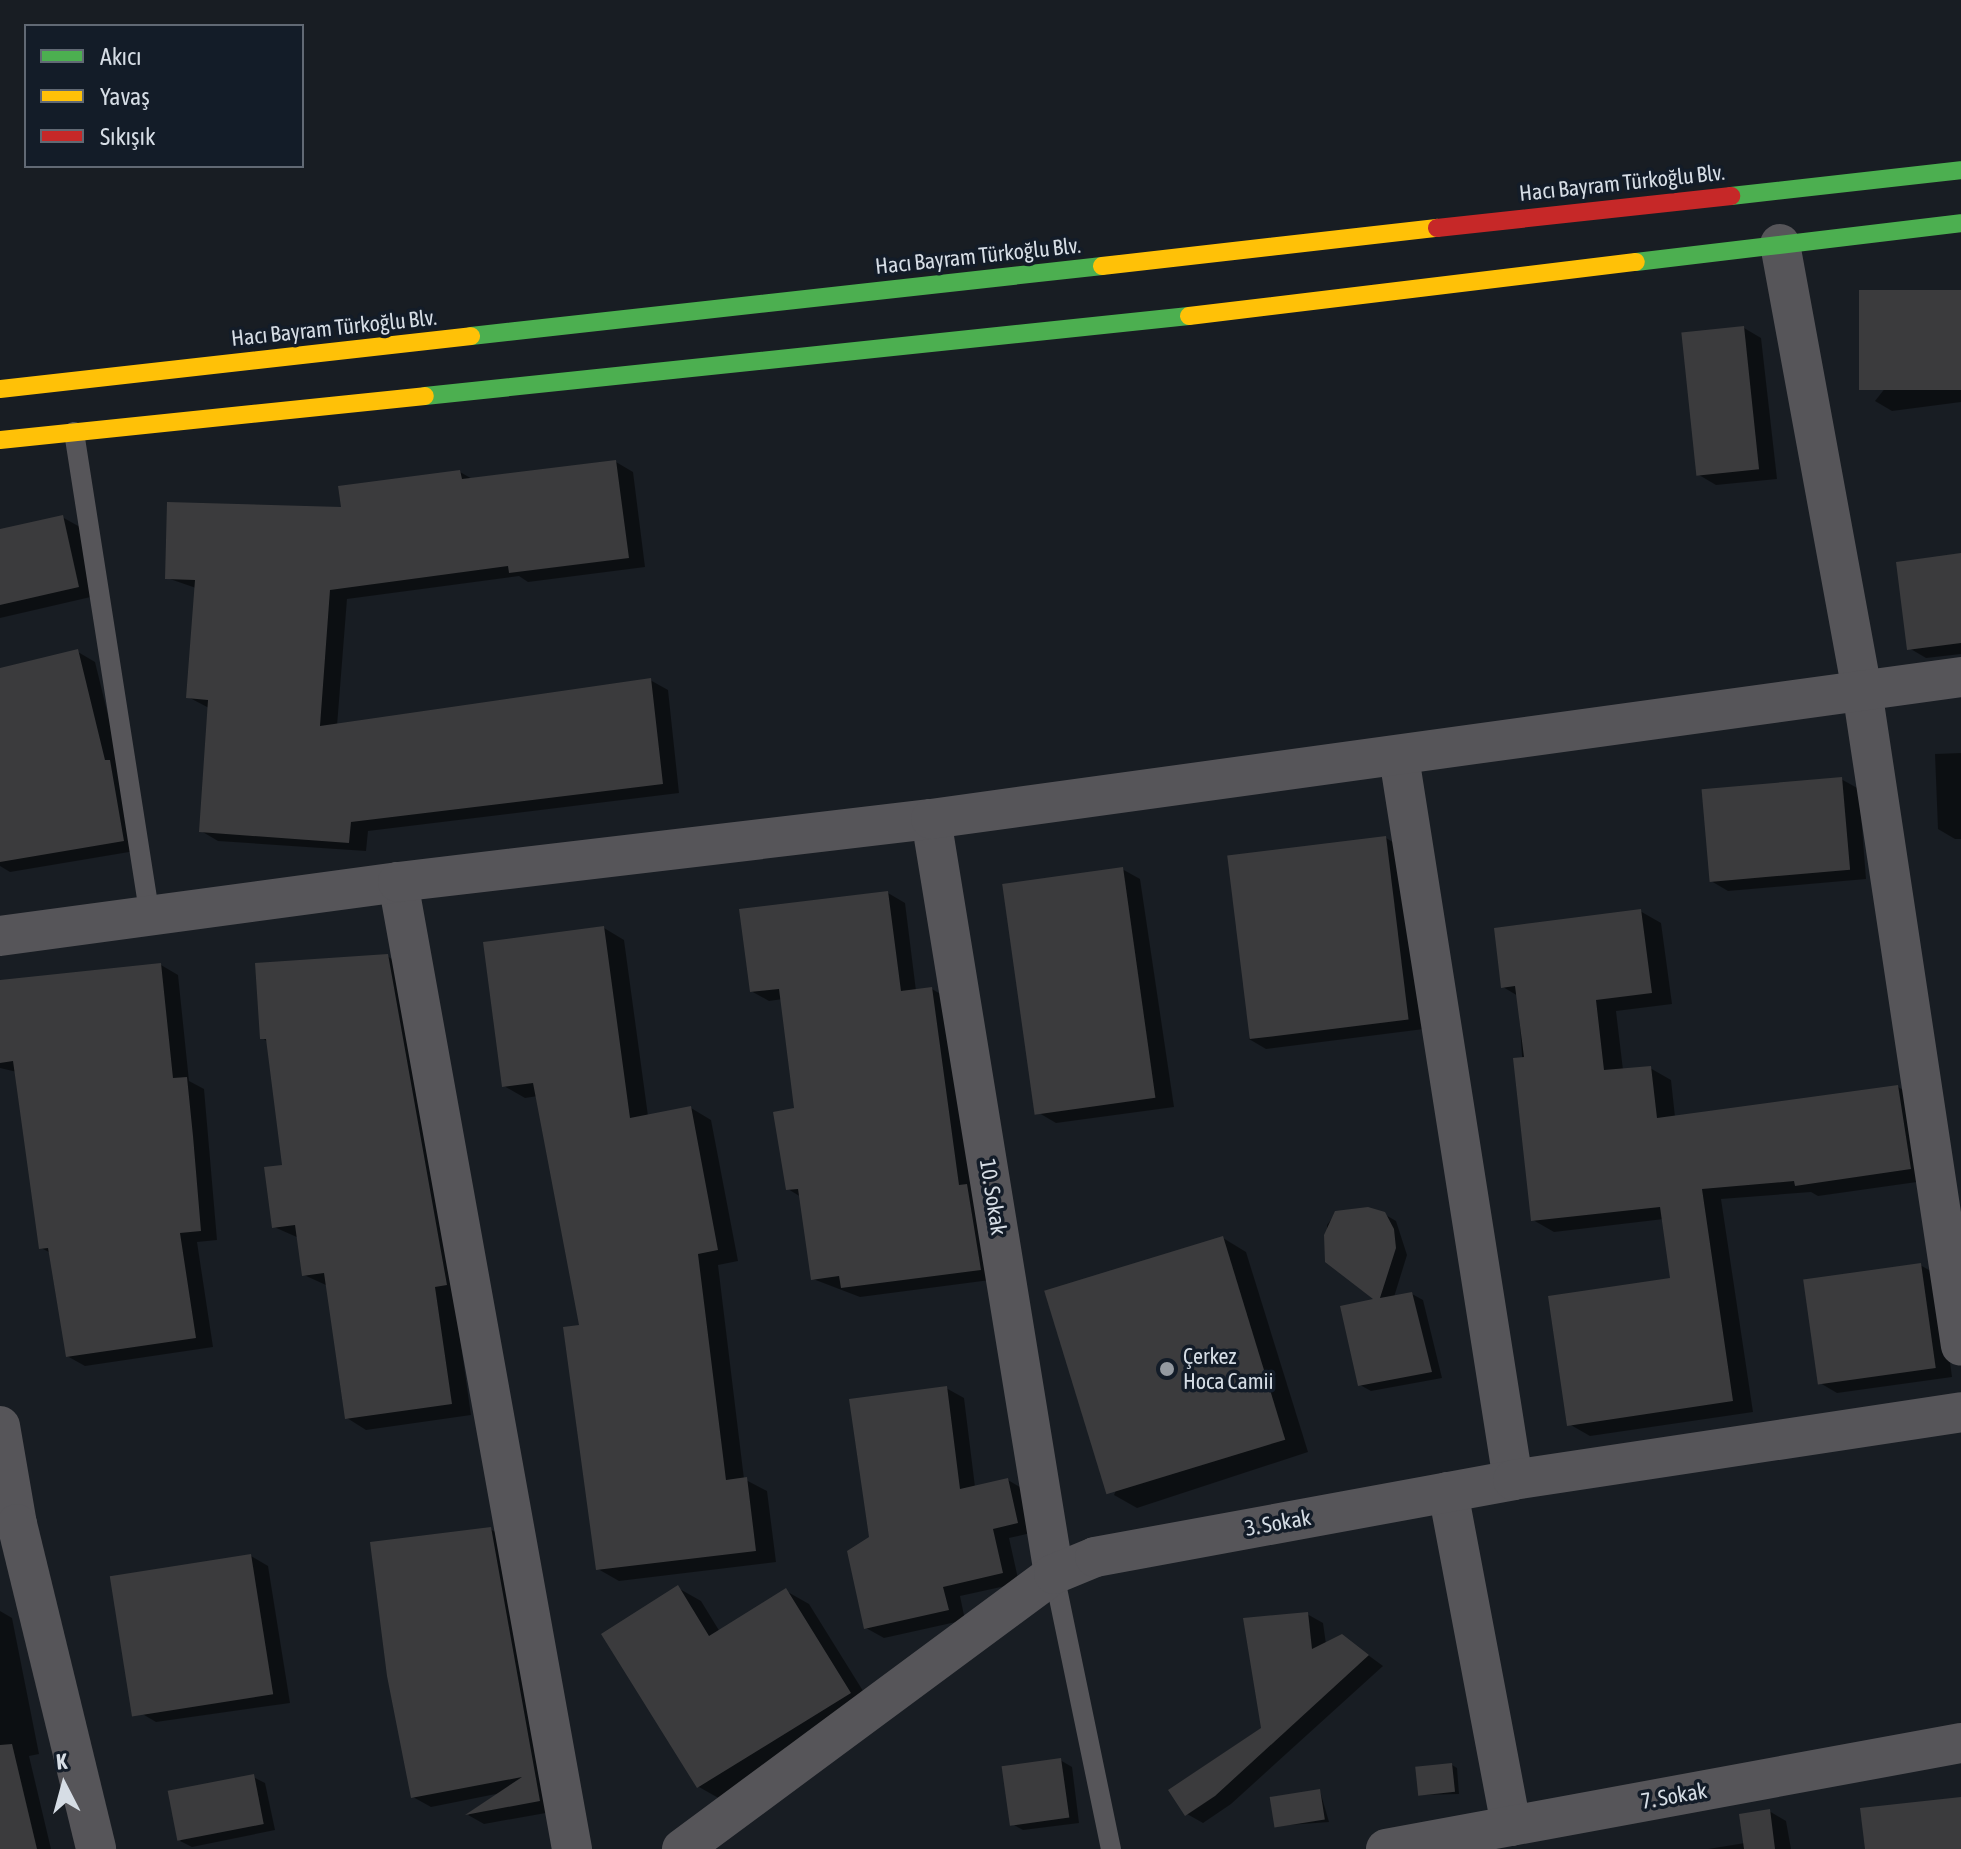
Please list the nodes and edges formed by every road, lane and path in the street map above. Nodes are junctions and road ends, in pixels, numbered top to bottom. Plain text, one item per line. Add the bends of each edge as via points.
1 (1961, 170) edge
2 (1961, 223) edge
3 (1780, 244) junction
4 (0, 389) edge
5 (74, 432) junction
6 (0, 440) edge
7 (1961, 677) edge
8 (1862, 690) junction
9 (1399, 757) junction
10 (931, 819) junction
11 (398, 882) junction
12 (150, 916) junction
13 (0, 936) edge
14 (1961, 1346) edge
15 (1961, 1412) edge
16 (0, 1426) edge
17 (1513, 1480) junction
18 (1448, 1492) junction
19 (8, 1526) edge
20 (1054, 1574) junction
21 (1961, 1743) edge
22 (1511, 1826) junction
23 (1558, 1833) edge
24 (96, 1849) edge
25 (572, 1849) edge
26 (682, 1849) edge
27 (1111, 1849) edge
28 (1386, 1849) edge

1 - 4 street, Hacı Bayram Türkoğlu Blv.
2 - 3 street
3 - 5 street via 1091,328
3 - 8 street
5 - 6 street
5 - 12 lane
7 - 8 street
8 - 9 street
8 - 14 street
9 - 10 street
9 - 17 street
10 - 11 street
10 - 20 street, 10. Sokak
11 - 12 street
11 - 25 street
12 - 13 street
15 - 17 street, 3. Sokak
16 - 19 street
17 - 18 street, 3. Sokak
18 - 20 street, 3. Sokak via 1095,1557
18 - 22 street
19 - 24 street
20 - 26 street, 3. Sokak
20 - 27 lane
21 - 23 street, 7. Sokak
22 - 23 street, 7. Sokak
22 - 28 street, 7. Sokak

